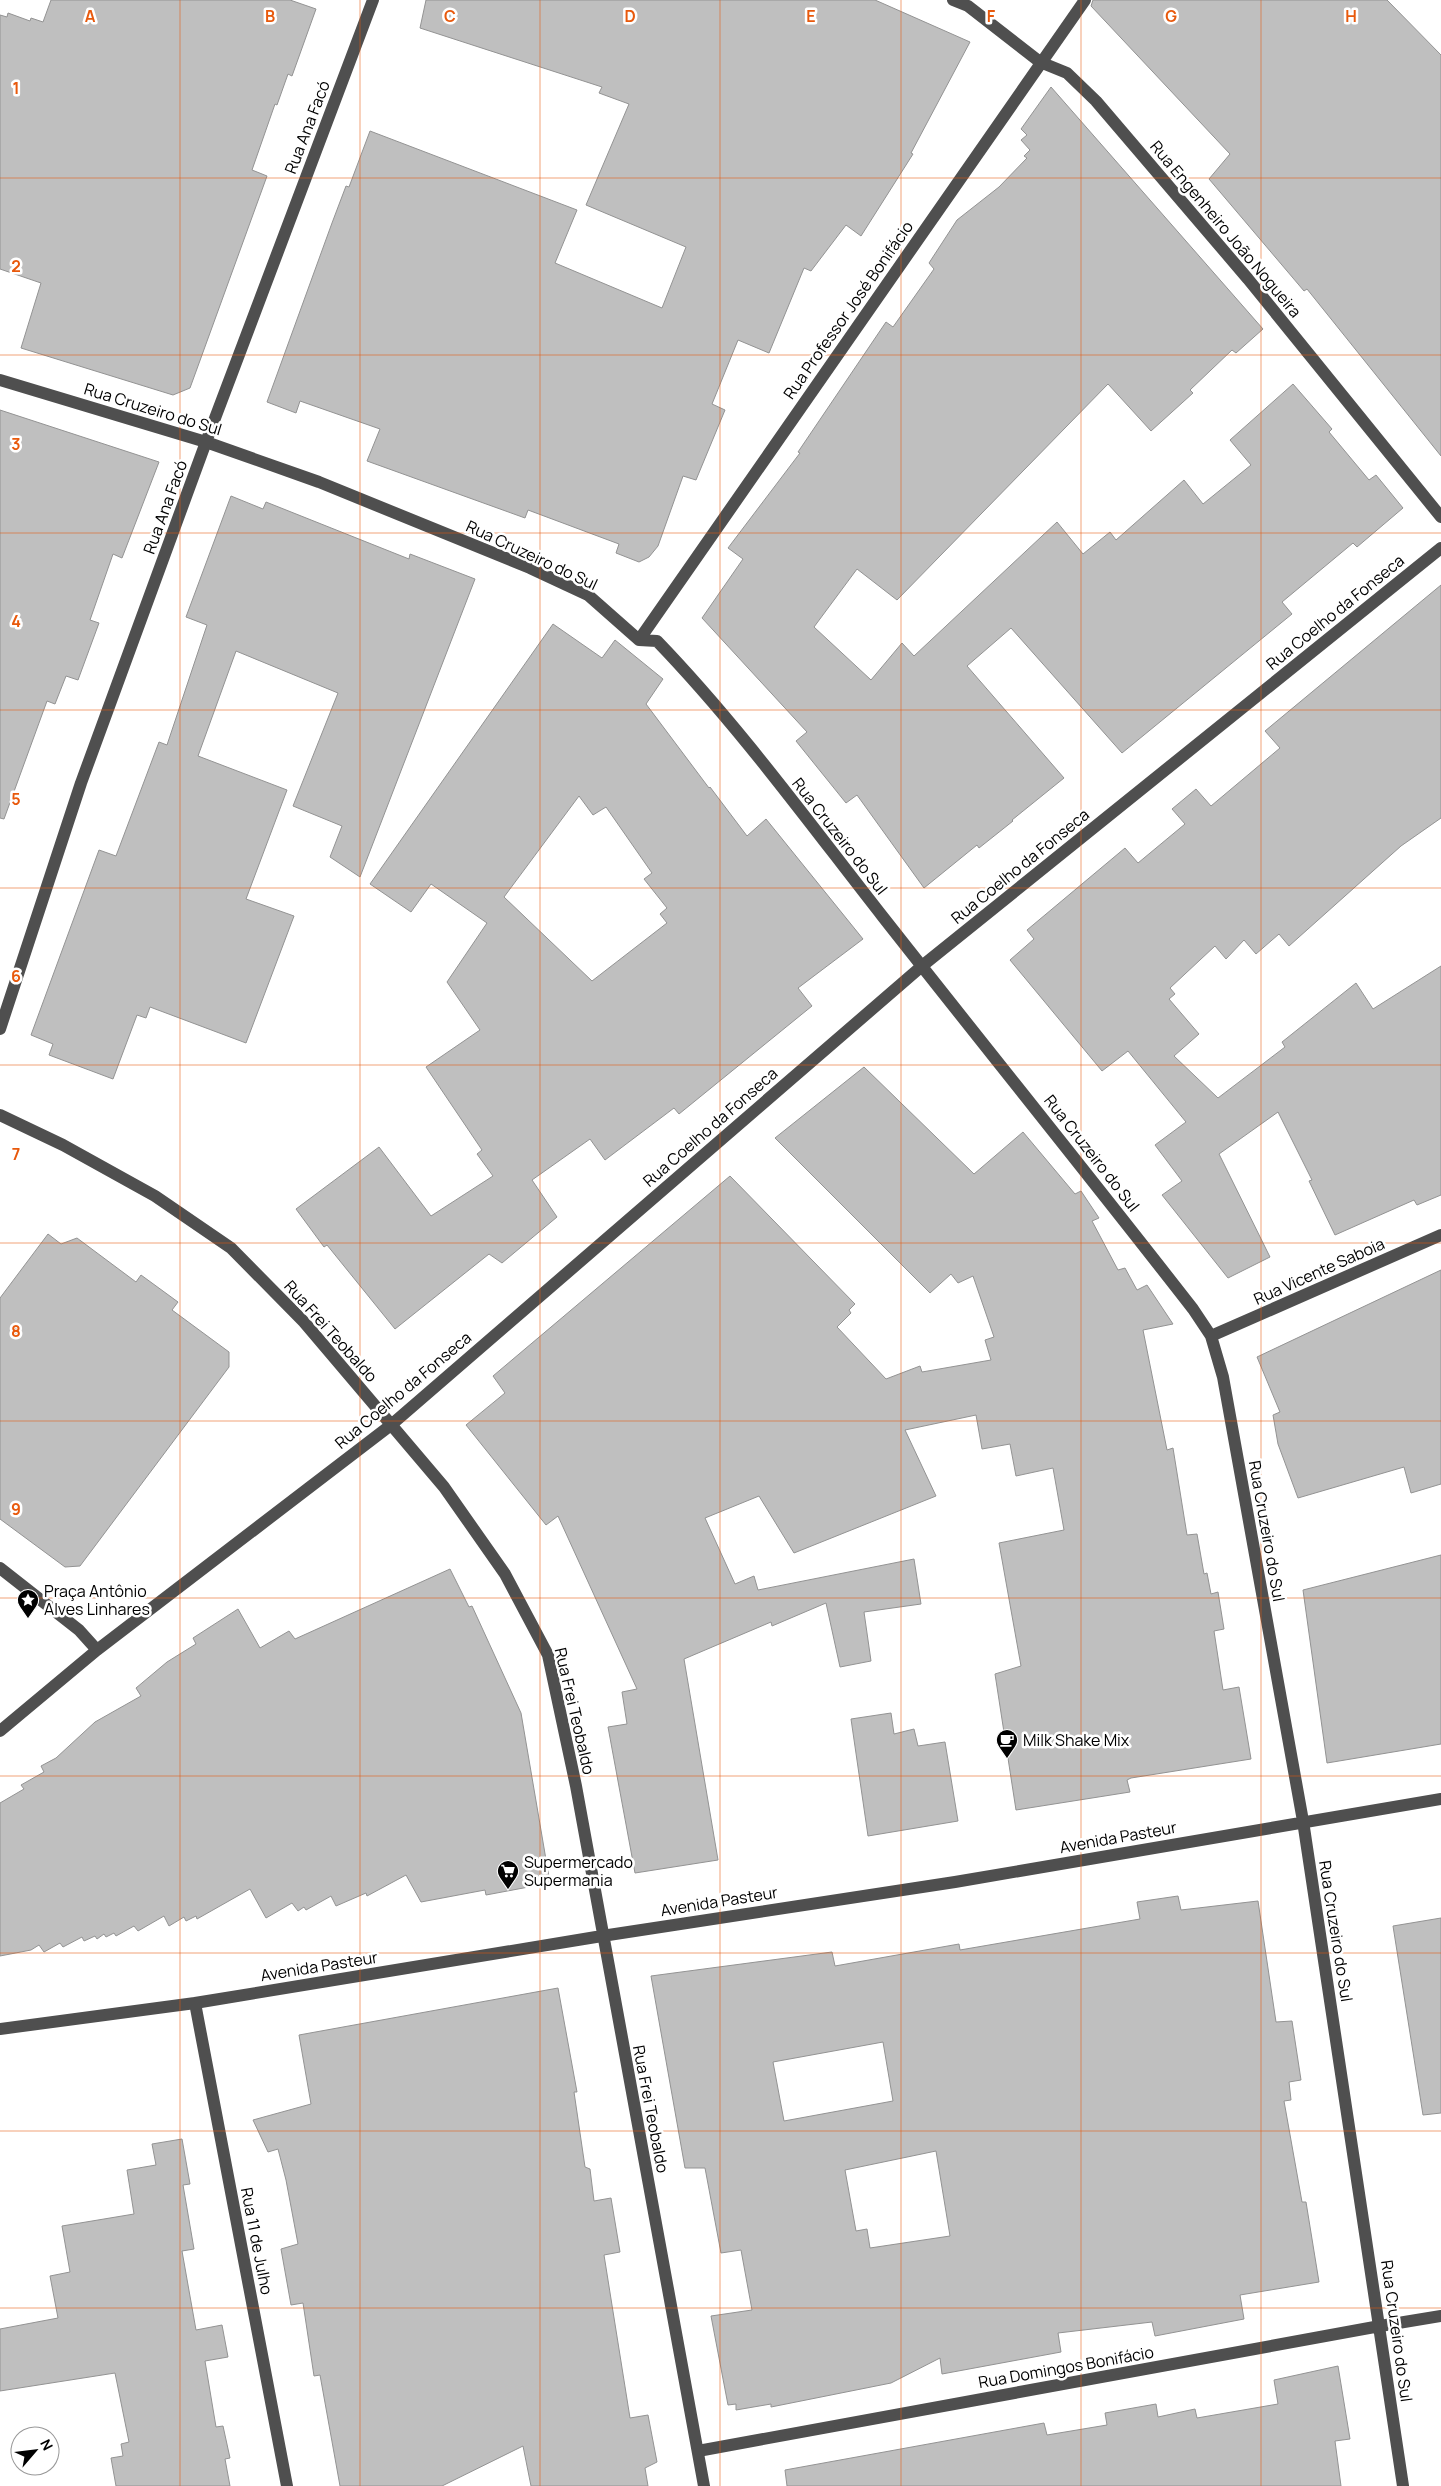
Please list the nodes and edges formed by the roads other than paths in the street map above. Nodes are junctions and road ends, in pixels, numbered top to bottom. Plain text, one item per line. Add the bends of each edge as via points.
1 (373, 0) edge
2 (953, 0) edge
3 (1085, 0) edge
4 (1040, 62) junction
5 (0, 380) edge
6 (206, 442) junction
7 (1441, 516) edge
8 (1441, 548) edge
9 (640, 640) junction
10 (922, 966) junction
11 (0, 1029) edge
12 (0, 1115) edge
13 (1441, 1235) edge
14 (1211, 1336) junction
15 (391, 1425) junction
16 (0, 1568) edge
17 (97, 1650) junction
18 (0, 1731) edge
19 (1441, 1799) edge
20 (1303, 1821) junction
21 (602, 1936) junction
22 (194, 2003) junction
23 (0, 2029) edge
24 (1441, 2316) edge
25 (1380, 2326) junction
26 (698, 2451) junction
27 (287, 2486) edge
28 (704, 2486) edge
29 (1403, 2486) edge

1 - 6 street, Rua Ana Facó
2 - 4 street, Rua Engenheiro João Nogueira via 968,6
3 - 4 street, Rua Professor José Bonifácio
4 - 7 street, Rua Engenheiro João Nogueira via 1067,73 1096,101 1248,279
4 - 9 street, Rua Professor José Bonifácio
5 - 6 street, Rua Cruzeiro do Sul
6 - 9 street, Rua Cruzeiro do Sul via 319,482 588,594
6 - 11 street, Rua Ana Facó via 81,783
8 - 10 street, Rua Coelho da Fonseca
9 - 10 street, Rua Cruzeiro do Sul via 657,641 683,669 742,738
10 - 14 street, Rua Cruzeiro do Sul via 1072,1153
10 - 15 street, Rua Coelho da Fonseca
12 - 15 street, Rua Frei Teobaldo via 63,1144 155,1196 232,1248 304,1322
13 - 14 street, Rua Vicente Saboia
14 - 20 street, Rua Cruzeiro do Sul via 1223,1377
15 - 17 street, Rua Coelho da Fonseca
15 - 21 street, Rua Frei Teobaldo via 444,1487 505,1574 548,1655 576,1786
16 - 17 street via 79,1630
17 - 18 street, Rua Coelho da Fonseca
19 - 20 street, Avenida Pasteur
20 - 21 street, Avenida Pasteur via 955,1882
20 - 25 street, Rua Cruzeiro do Sul
21 - 22 street, Avenida Pasteur
21 - 26 street, Rua Frei Teobaldo
22 - 23 street, Avenida Pasteur
22 - 27 street, Rua 11 de Julho
24 - 25 street, Rua Domingos Bonifácio
25 - 26 street, Rua Domingos Bonifácio
25 - 29 street, Rua Cruzeiro do Sul
26 - 28 street, Rua Frei Teobaldo

